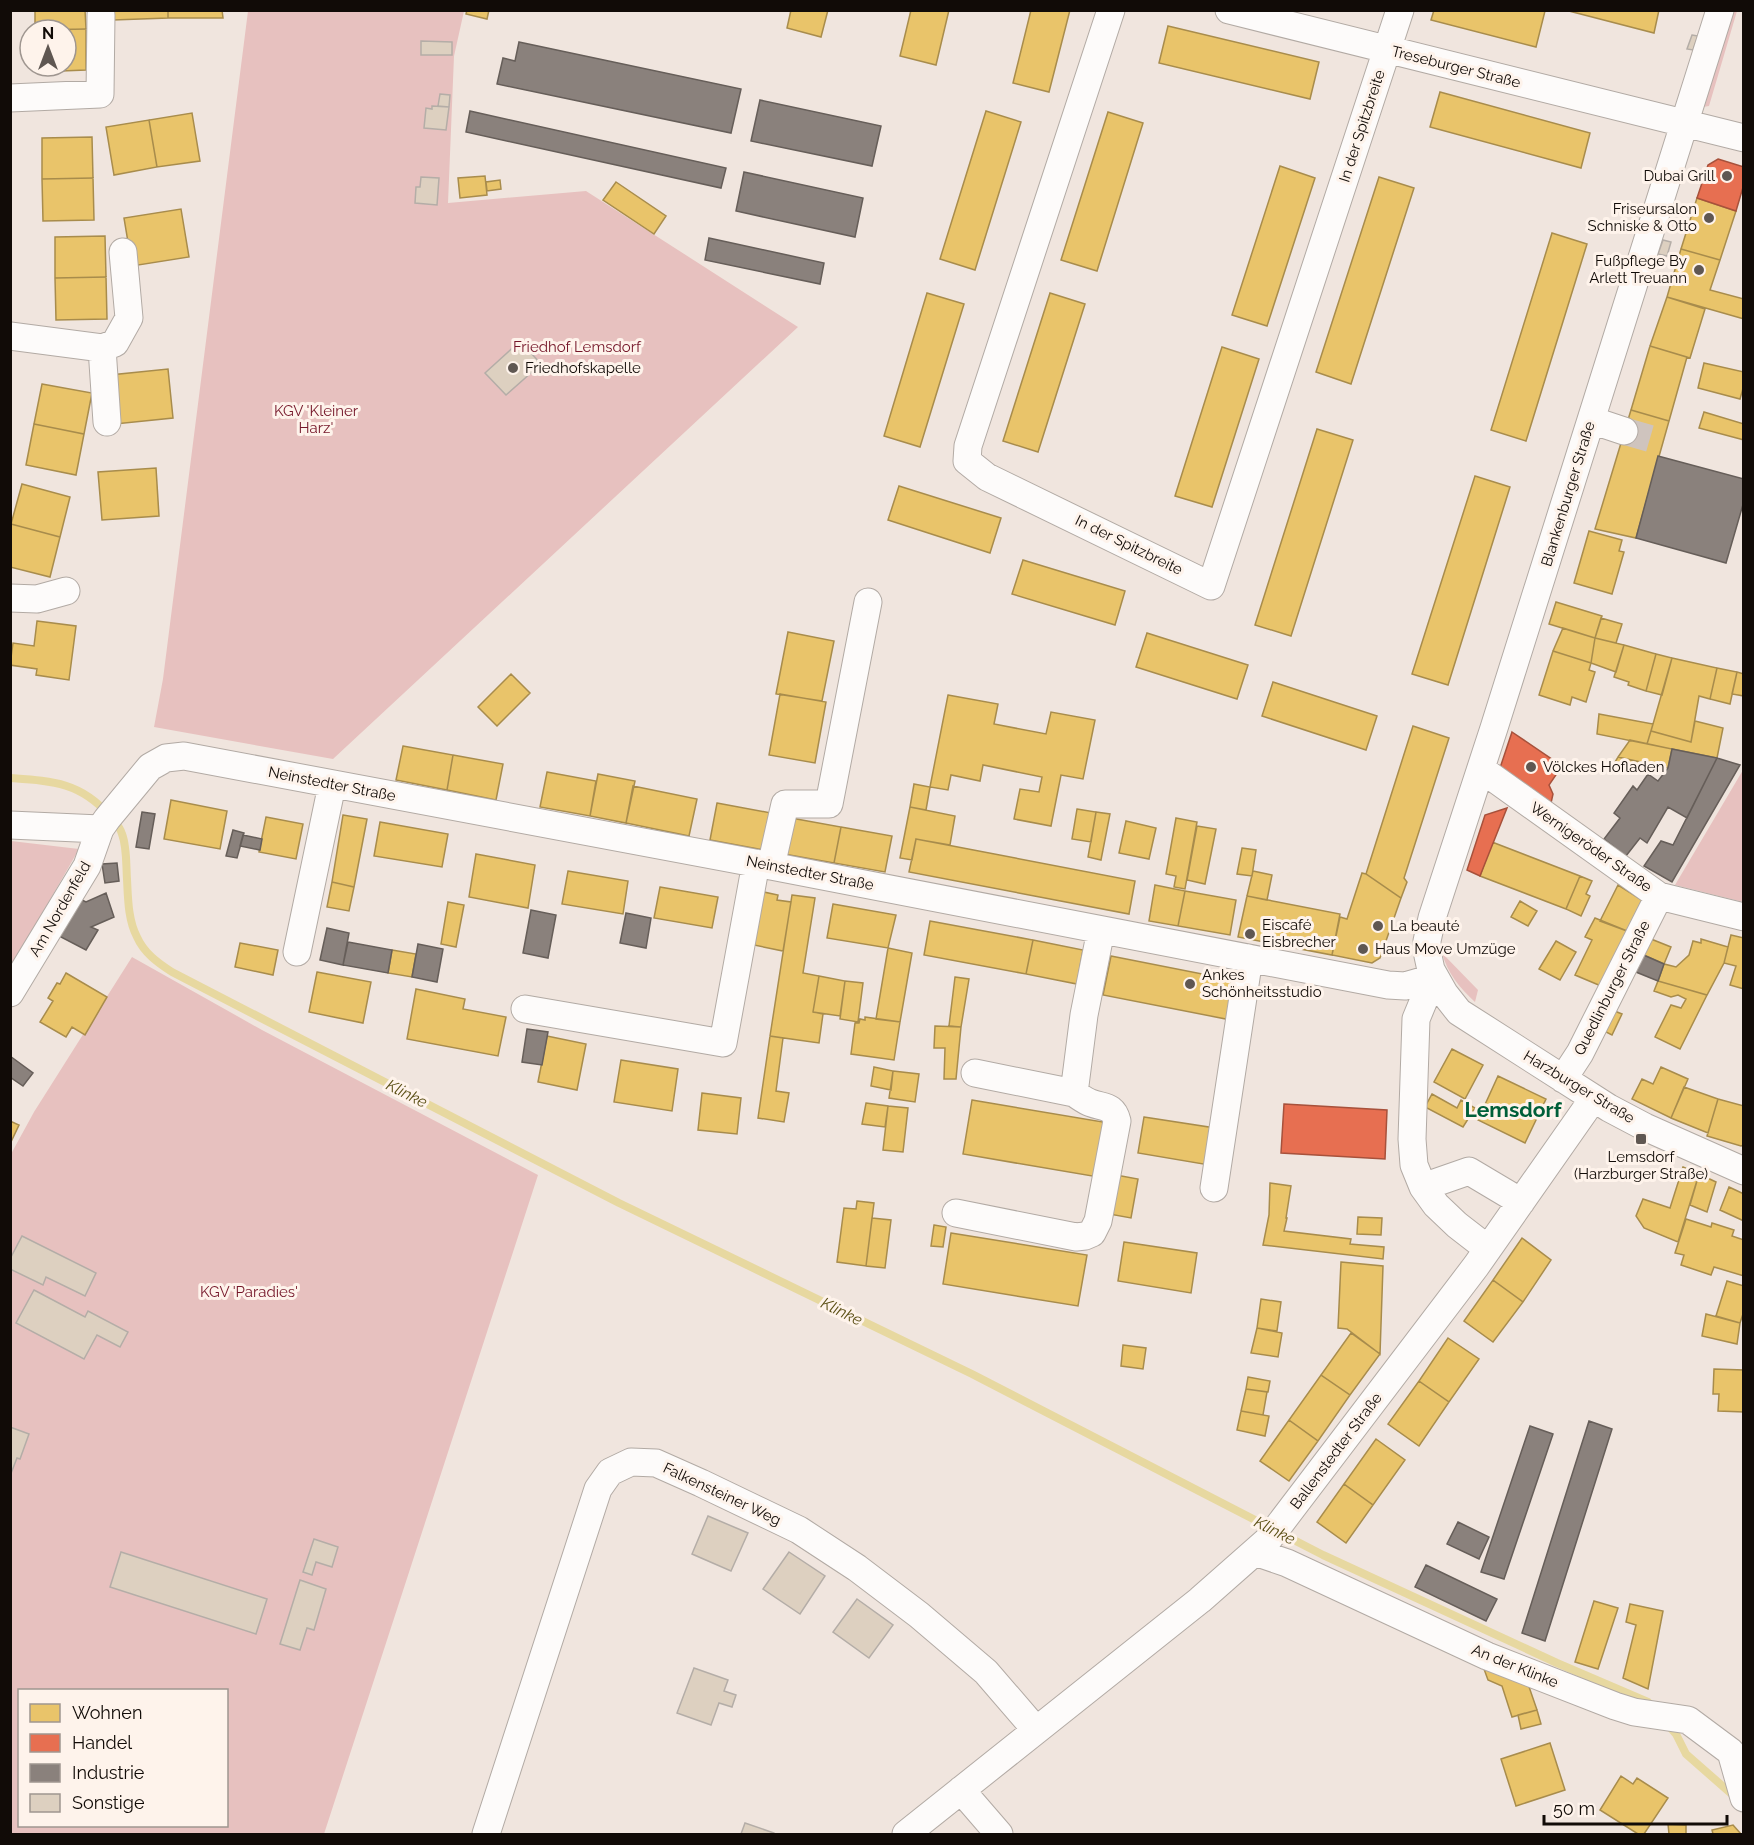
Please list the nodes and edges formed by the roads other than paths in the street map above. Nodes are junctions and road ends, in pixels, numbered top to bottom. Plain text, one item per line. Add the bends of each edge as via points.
1 (1111, 10) edge
2 (1229, 10) edge
3 (1400, 10) edge
4 (1720, 10) edge
5 (101, 15) dead end
6 (1388, 49) junction
7 (10, 98) edge
8 (1684, 124) junction
9 (1743, 138) edge
10 (123, 252) dead end
11 (10, 336) edge
12 (102, 348) junction
13 (1591, 420) junction
14 (107, 422) dead end
15 (1624, 431) tunnel mouth
16 (66, 591) dead end
17 (10, 598) edge
18 (868, 602) dead end
19 (184, 756) joint
20 (1481, 769) junction
21 (332, 785) junction
22 (104, 824) junction
23 (10, 825) edge
24 (764, 864) junction
25 (1659, 896) junction
26 (1743, 917) edge
27 (1101, 930) junction
28 (297, 952) dead end
29 (1249, 958) junction
30 (1433, 978) junction
31 (10, 993) edge
32 (525, 1009) dead end
33 (975, 1073) dead end
34 (1563, 1079) junction
35 (1074, 1093) junction
36 (1593, 1099) junction
37 (1743, 1171) edge
38 (1423, 1187) junction
39 (1214, 1188) dead end
40 (1521, 1202) junction
41 (956, 1213) dead end
42 (1488, 1249) junction
43 (1268, 1538) junction
44 (1036, 1730) junction
45 (961, 1790) junction
46 (1743, 1794) edge
47 (1743, 1798) edge
48 (486, 1834) edge
49 (906, 1834) edge
50 (999, 1834) edge

1 - 6 street, In der Spitzbreite via 968,446 967,461 987,477 1211,585
2 - 6 street, Treseburger Straße
3 - 6 street
4 - 8 street, Blankenburger Straße
5 - 7 street via 100,94
6 - 8 street, Treseburger Straße
8 - 9 street, Treseburger Straße
8 - 13 street, Blankenburger Straße
10 - 12 street via 129,318 115,343
11 - 12 street
12 - 14 street
13 - 15 street
13 - 20 street, Blankenburger Straße
16 - 17 street via 37,598
18 - 24 street via 829,804 785,804
19 - 21 street, Neinstedter Straße
19 - 22 street, Am Nordenfeld via 166,758 150,767
20 - 25 street, Wernigeröder Straße
20 - 30 street, Blankenburger Straße via 1430,926 1427,941
21 - 24 street, Neinstedter Straße
21 - 28 street
22 - 23 street
22 - 31 street, Am Nordenfeld via 87,866
24 - 27 street, Neinstedter Straße
24 - 32 street via 723,1043
25 - 26 street, Wernigeröder Straße
25 - 34 street, Quedlinburger Straße
27 - 29 street, Neinstedter Straße
27 - 35 street
29 - 30 street, Neinstedter Straße via 1398,987
29 - 39 street
30 - 34 street, Harzburger Straße via 1459,1012
30 - 38 street via 1416,1019 1412,1152
33 - 35 street
34 - 36 street, Harzburger Straße
35 - 41 street via 1088,1103 1109,1108 1117,1121 1098,1221 1092,1233 1076,1237
36 - 37 street, Harzburger Straße
36 - 40 street, Ballenstedter Straße
38 - 40 street via 1469,1171
38 - 42 street via 1449,1218
40 - 42 street, Ballenstedter Straße
42 - 43 street, Ballenstedter Straße
43 - 44 street, Ballenstedter Straße via 1200,1600
43 - 46 street, An der Klinke via 1287,1563 1487,1656 1634,1712 1688,1720 1731,1752
44 - 45 street, Ballenstedter Straße
44 - 48 street, Falkensteiner Weg via 986,1672 857,1568 799,1530 728,1495 656,1463 631,1462 610,1472 598,1490
45 - 49 street, Ballenstedter Straße
45 - 50 street
46 - 47 street, An der Klinke

